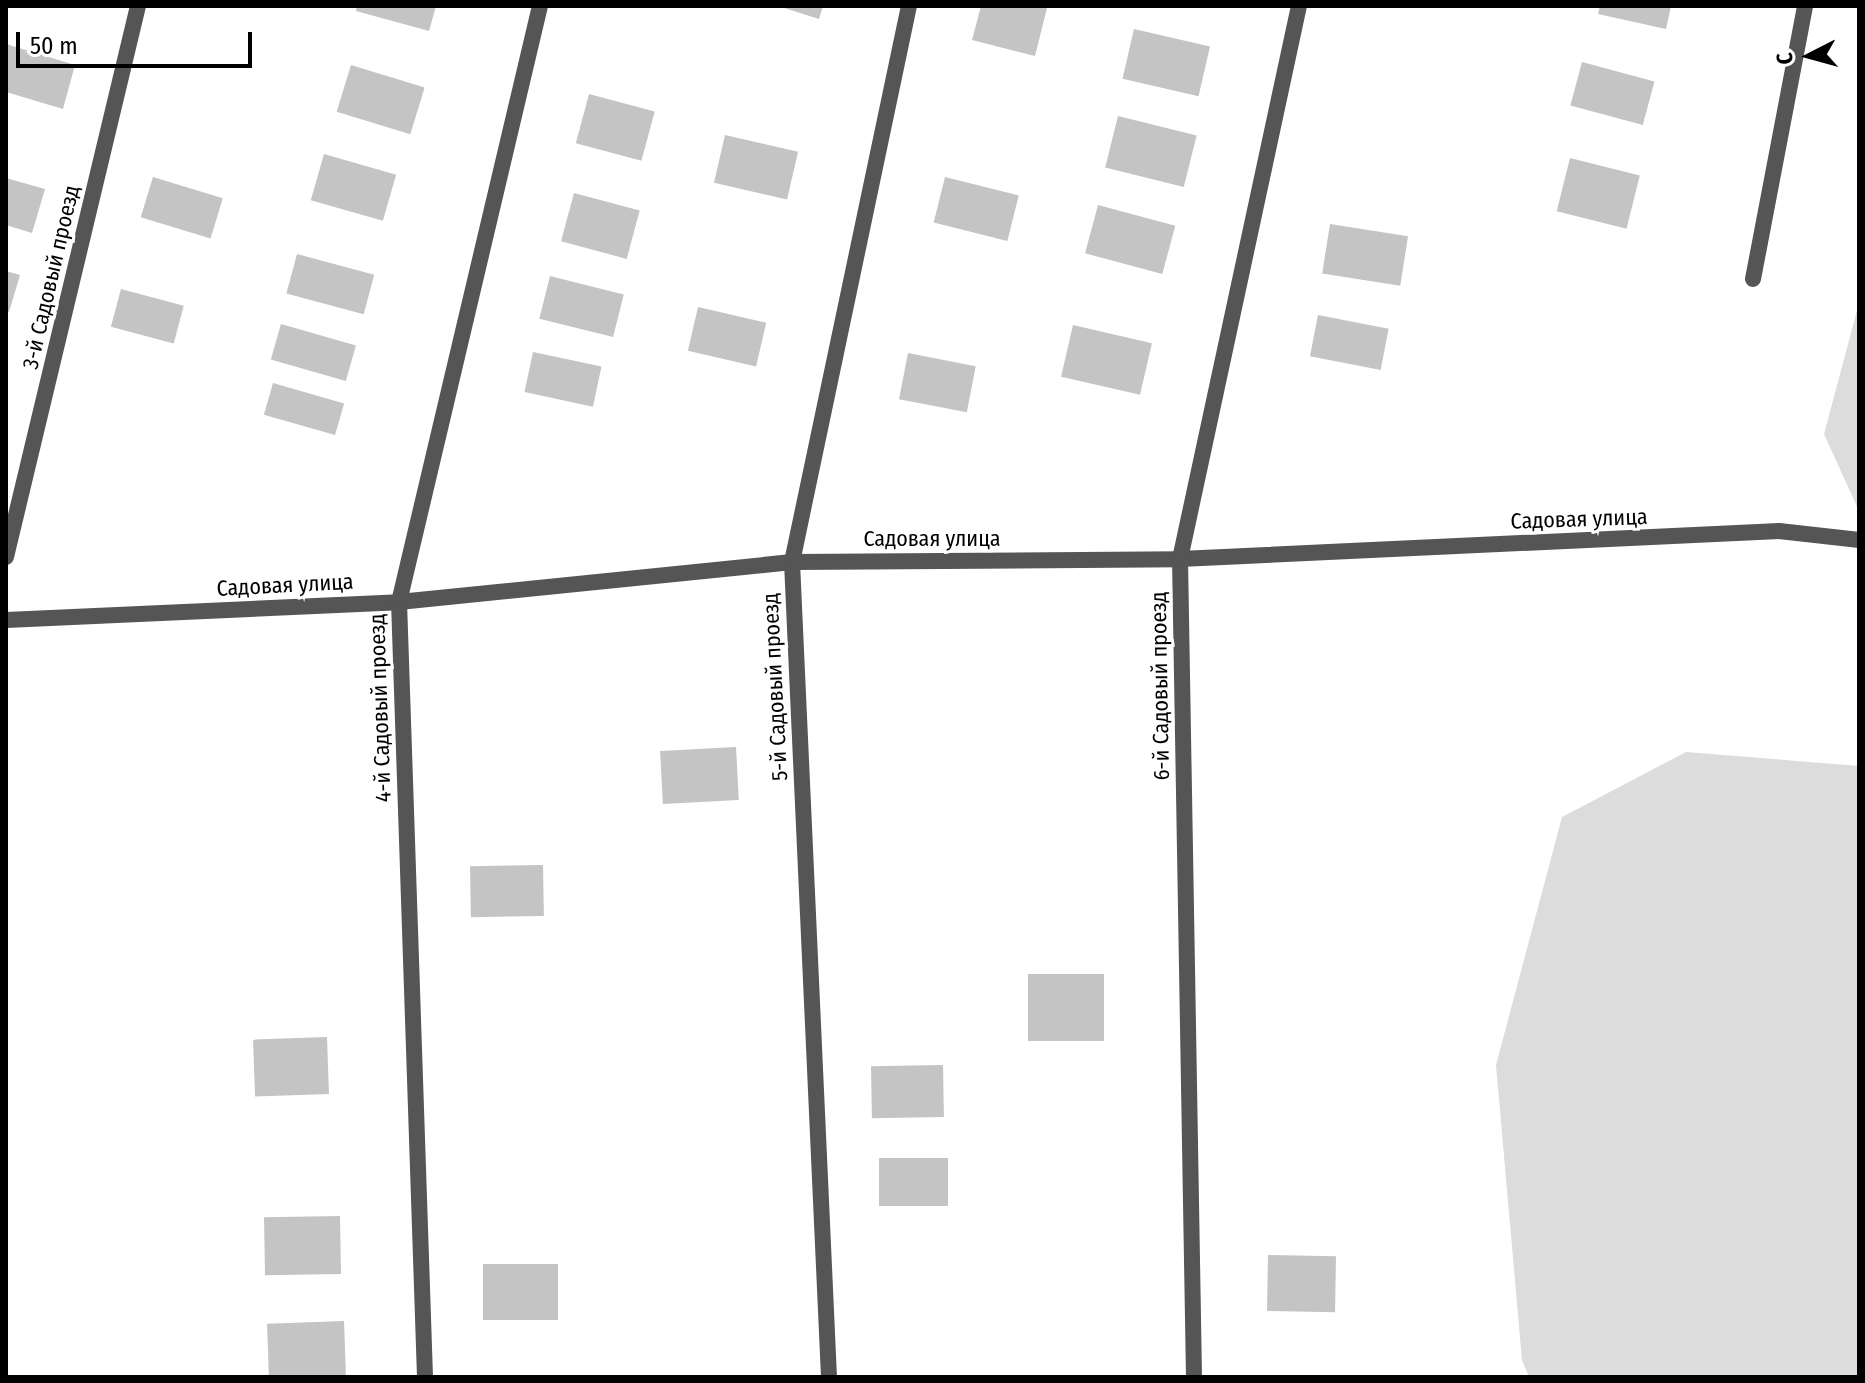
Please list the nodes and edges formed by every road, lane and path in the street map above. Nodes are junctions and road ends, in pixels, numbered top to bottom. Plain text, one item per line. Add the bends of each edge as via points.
1 (138, 6) edge
2 (540, 6) edge
3 (909, 6) edge
4 (1299, 6) edge
5 (1805, 6) edge
6 (1753, 279) dead end
7 (1859, 540) edge
8 (6, 557) edge
9 (1180, 559) junction
10 (792, 562) junction
11 (399, 602) junction
12 (6, 620) edge
13 (425, 1377) edge
14 (829, 1377) edge
15 (1194, 1377) edge

1 - 8 street, 3-й Садовый проезд
2 - 11 street, 4-й Садовый проезд
3 - 10 street, 5-й Садовый проезд
4 - 9 street, 6-й Садовый проезд
5 - 6 street
7 - 9 street, Садовая улица via 1779,531
9 - 10 street, Садовая улица
9 - 15 street, 6-й Садовый проезд
10 - 11 street, Садовая улица
10 - 14 street, 5-й Садовый проезд
11 - 12 street, Садовая улица
11 - 13 street, 4-й Садовый проезд

